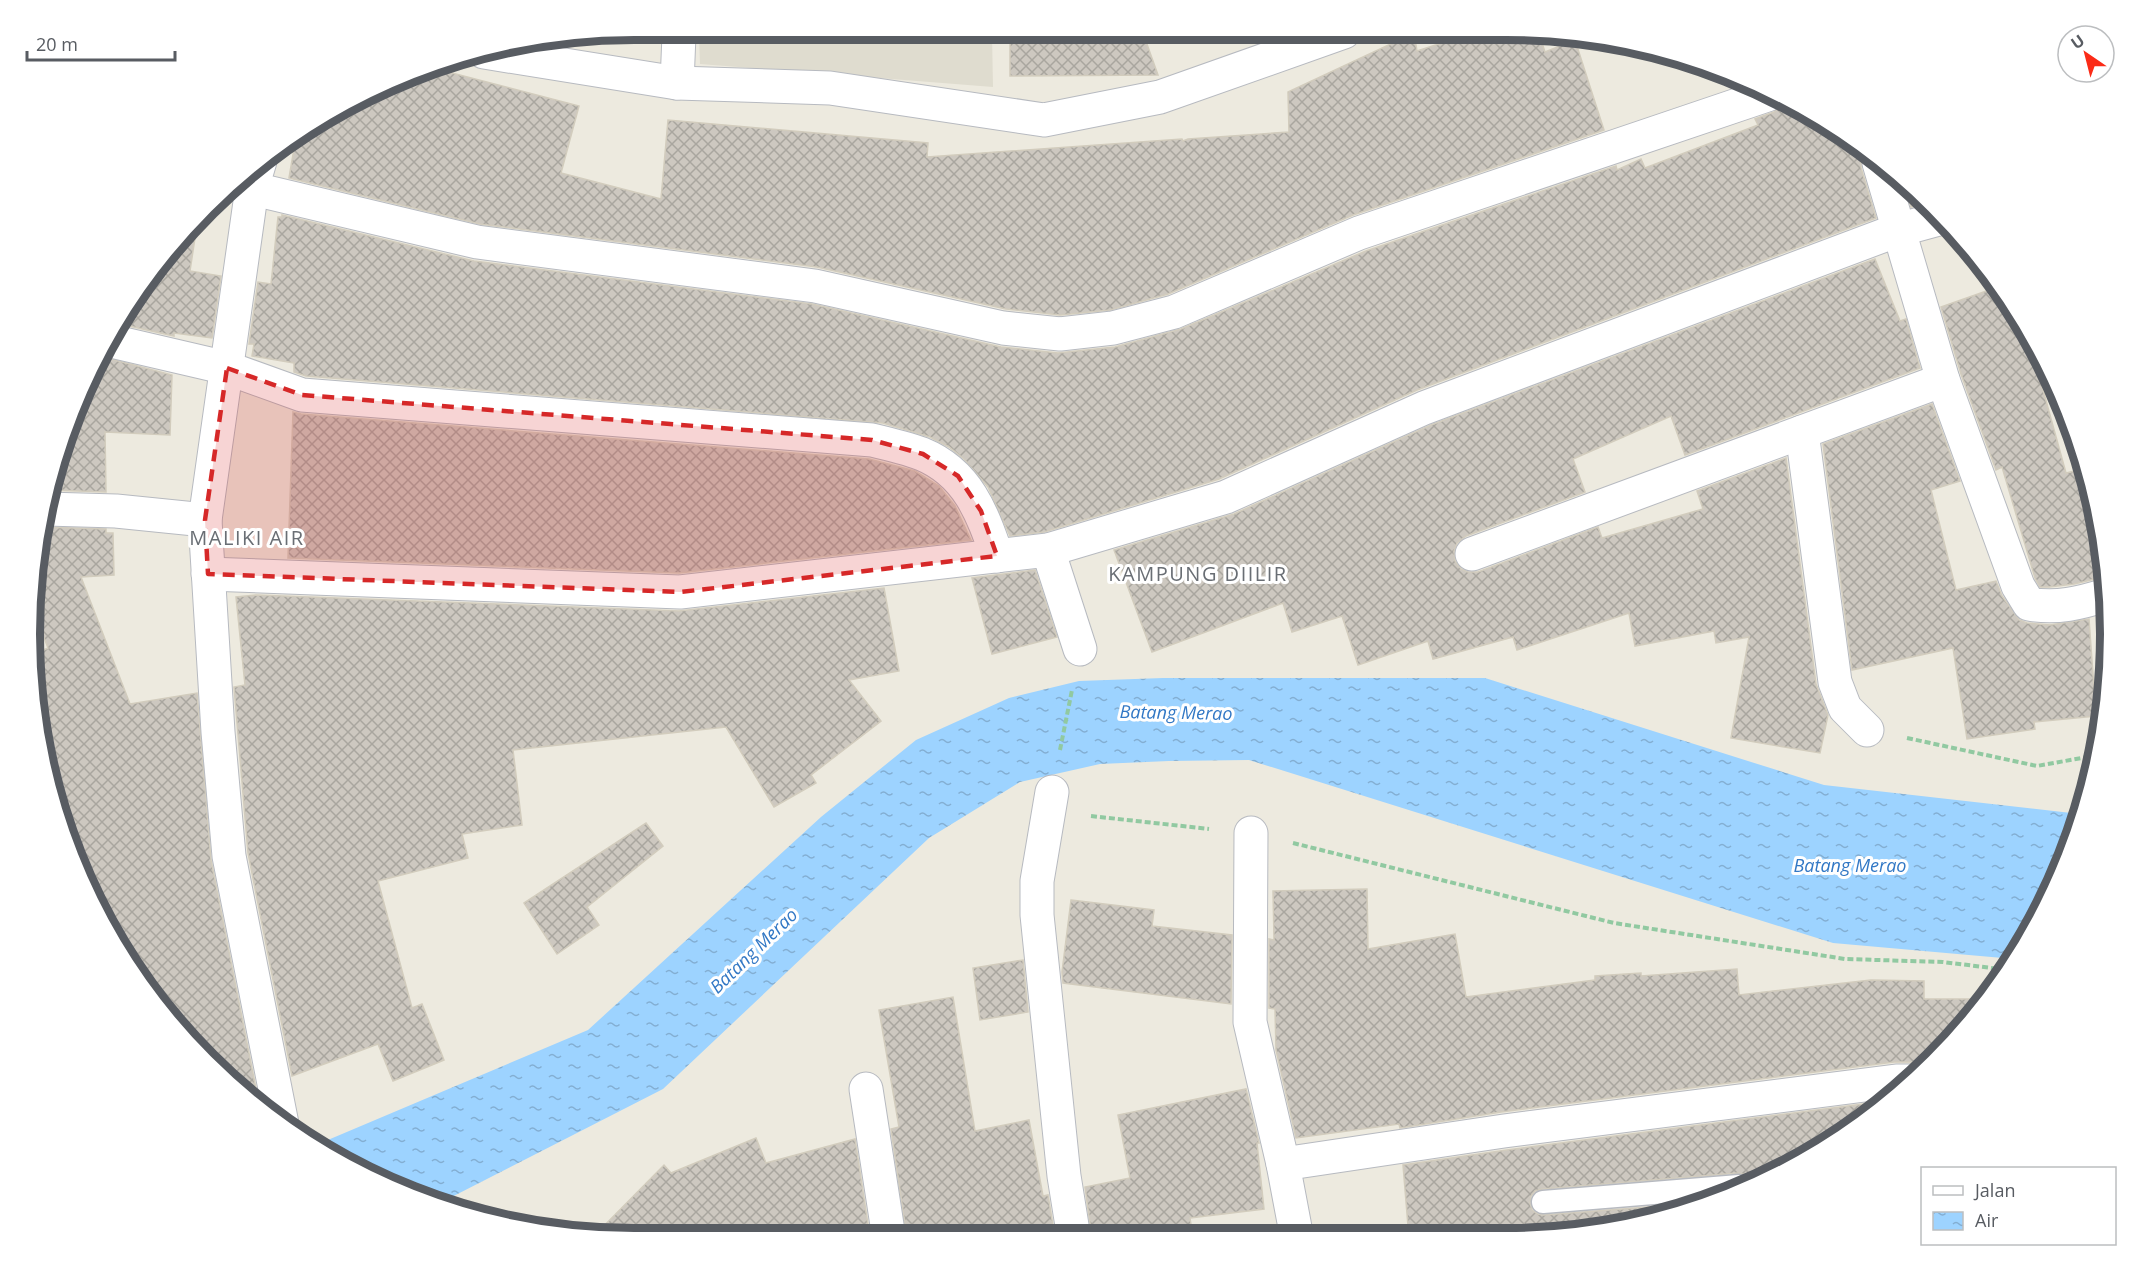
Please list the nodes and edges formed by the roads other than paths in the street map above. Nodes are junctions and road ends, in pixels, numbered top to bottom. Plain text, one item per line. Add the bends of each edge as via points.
1 (679, 40) edge
2 (1321, 40) edge
3 (505, 55) edge
4 (677, 83) junction
5 (1759, 98) edge
6 (1883, 176) edge
7 (254, 179) edge
8 (247, 185) edge
9 (1932, 221) edge
10 (1898, 230) junction
11 (117, 342) edge
12 (227, 368) junction
13 (1943, 380) junction
14 (1802, 432) junction
15 (54, 509) edge
16 (206, 520) junction
17 (1048, 550) junction
18 (1472, 554) dead end
19 (998, 556) junction
20 (208, 574) junction
21 (2098, 597) edge
22 (1080, 649) road end
23 (1867, 730) road end
24 (1052, 792) road end
25 (1251, 833) road end
26 (1889, 1087) edge
27 (866, 1089) dead end
28 (279, 1110) edge
29 (1283, 1164) junction
30 (1721, 1187) edge
31 (1543, 1202) dead end
32 (887, 1228) edge
33 (1072, 1228) edge
34 (1295, 1228) edge

1 - 4 street
2 - 4 street via 1160,97 1044,120 830,88
3 - 4 street
5 - 7 street via 1359,233 1174,312 1113,328 1060,334 1003,328 815,286 477,242
6 - 10 street
8 - 12 street
9 - 10 street
10 - 13 street
10 - 17 street via 1424,408 1226,497
11 - 12 street
12 - 16 street
12 - 19 street via 302,395 872,440 923,454 958,476 981,511
13 - 14 street
13 - 21 street via 2018,586 2030,604 2071,605
14 - 18 street
14 - 23 street via 1835,682 1845,708
15 - 16 street
16 - 20 street
17 - 19 street
17 - 22 street
19 - 20 street via 680,592
20 - 28 street via 229,856
24 - 33 street via 1037,881 1037,915
25 - 29 street via 1251,1022
26 - 29 street via 1504,1131
27 - 32 street
29 - 34 street
30 - 31 lane

